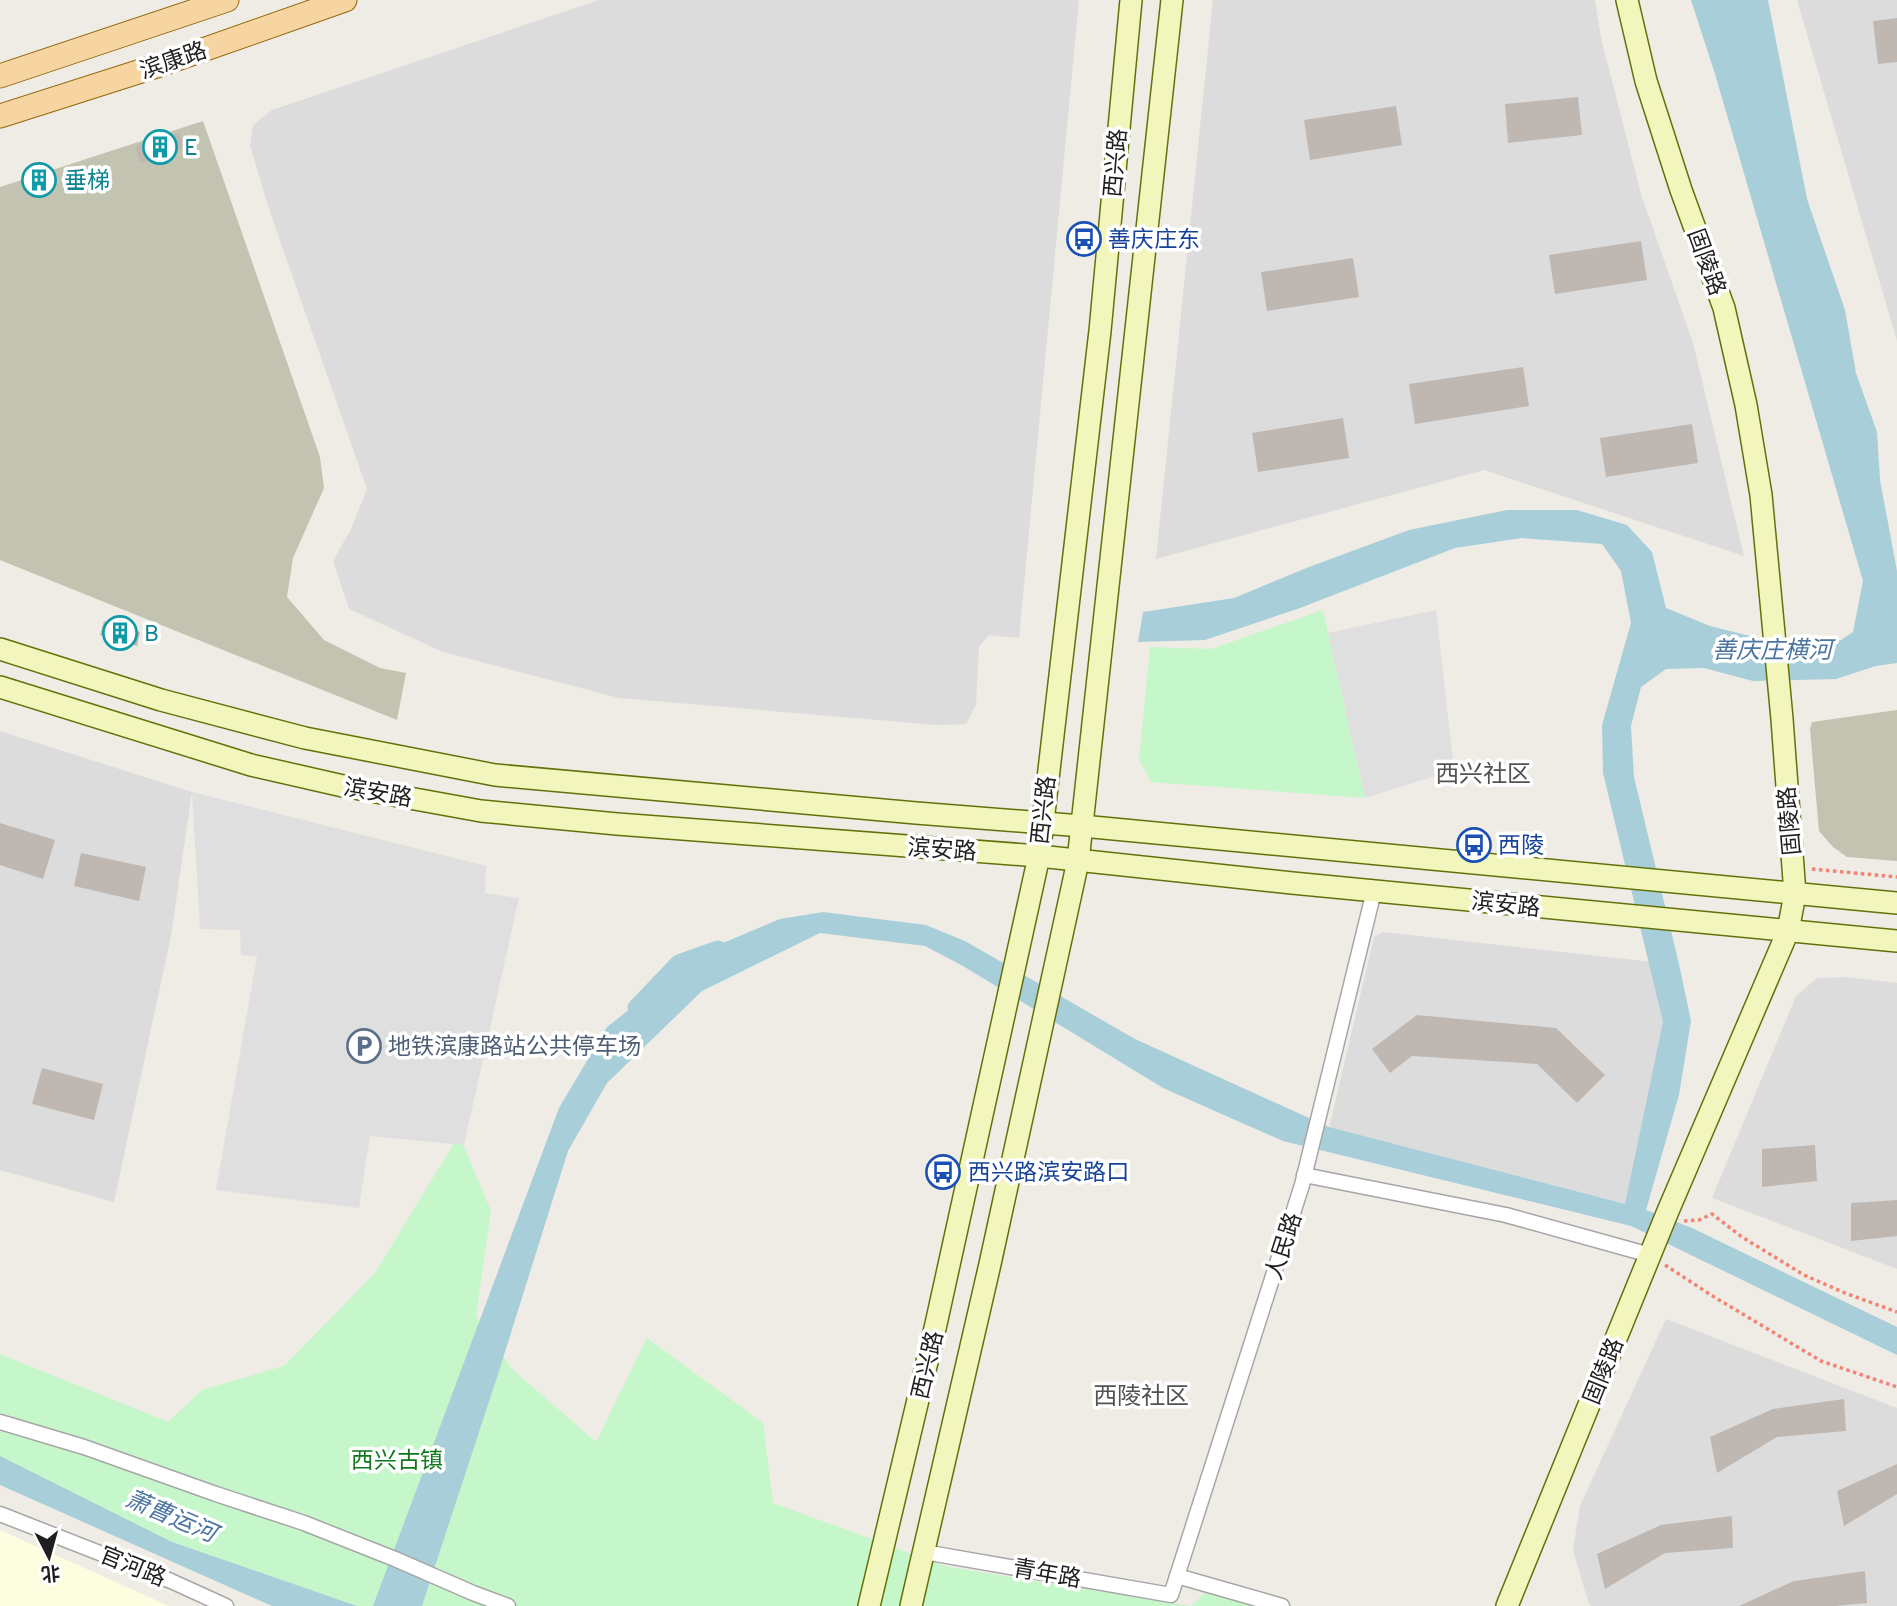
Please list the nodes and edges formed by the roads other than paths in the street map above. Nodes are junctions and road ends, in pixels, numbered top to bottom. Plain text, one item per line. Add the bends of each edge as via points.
1 (227, 0) edge
2 (345, 0) edge
3 (1131, 0) edge
4 (1172, 0) edge
5 (1627, 0) edge
6 (0, 76) edge
7 (0, 116) edge
8 (0, 649) edge
9 (0, 687) edge
10 (1041, 822) junction
11 (1082, 826) junction
12 (1039, 856) junction
13 (1078, 861) junction
14 (1374, 891) junction
15 (1795, 894) junction
16 (1897, 903) edge
17 (1788, 931) junction
18 (1897, 941) edge
19 (1304, 1175) junction
20 (1650, 1255) junction
21 (0, 1422) edge
22 (0, 1514) edge
23 (924, 1552) junction
24 (1177, 1576) junction
25 (1171, 1595) joint
26 (226, 1606) edge
27 (508, 1606) edge
28 (869, 1606) edge
29 (911, 1606) edge
30 (1282, 1606) edge
31 (1507, 1606) edge

1 - 6 main road, 滨康路
2 - 7 main road, 滨康路
3 - 10 main road, 西兴路 via 1100,331
4 - 11 main road, 西兴路
5 - 15 main road, 固陵路 via 1646,81 1724,308 1741,381 1761,495
8 - 10 main road, 滨安路 via 160,700 292,734 495,775
9 - 12 main road, 滨安路 via 251,765 481,811
10 - 11 main road, 滨安路
10 - 12 main road, 西兴路
11 - 13 main road, 西兴路
11 - 15 main road, 滨安路
12 - 13 main road, 滨安路
12 - 28 main road, 西兴路
13 - 14 main road, 滨安路
13 - 23 main road, 西兴路
14 - 17 main road, 滨安路
14 - 19 street, 人民路
15 - 16 main road, 滨安路
15 - 17 main road, 固陵路
17 - 18 main road, 滨安路
17 - 20 main road, 固陵路
19 - 20 street via 1506,1215
19 - 24 street, 人民路
20 - 31 main road, 固陵路
21 - 27 street via 304,1523
22 - 26 street, 官河路
23 - 25 street, 青年路
23 - 29 main road, 西兴路
24 - 25 street, 人民路
24 - 30 street

